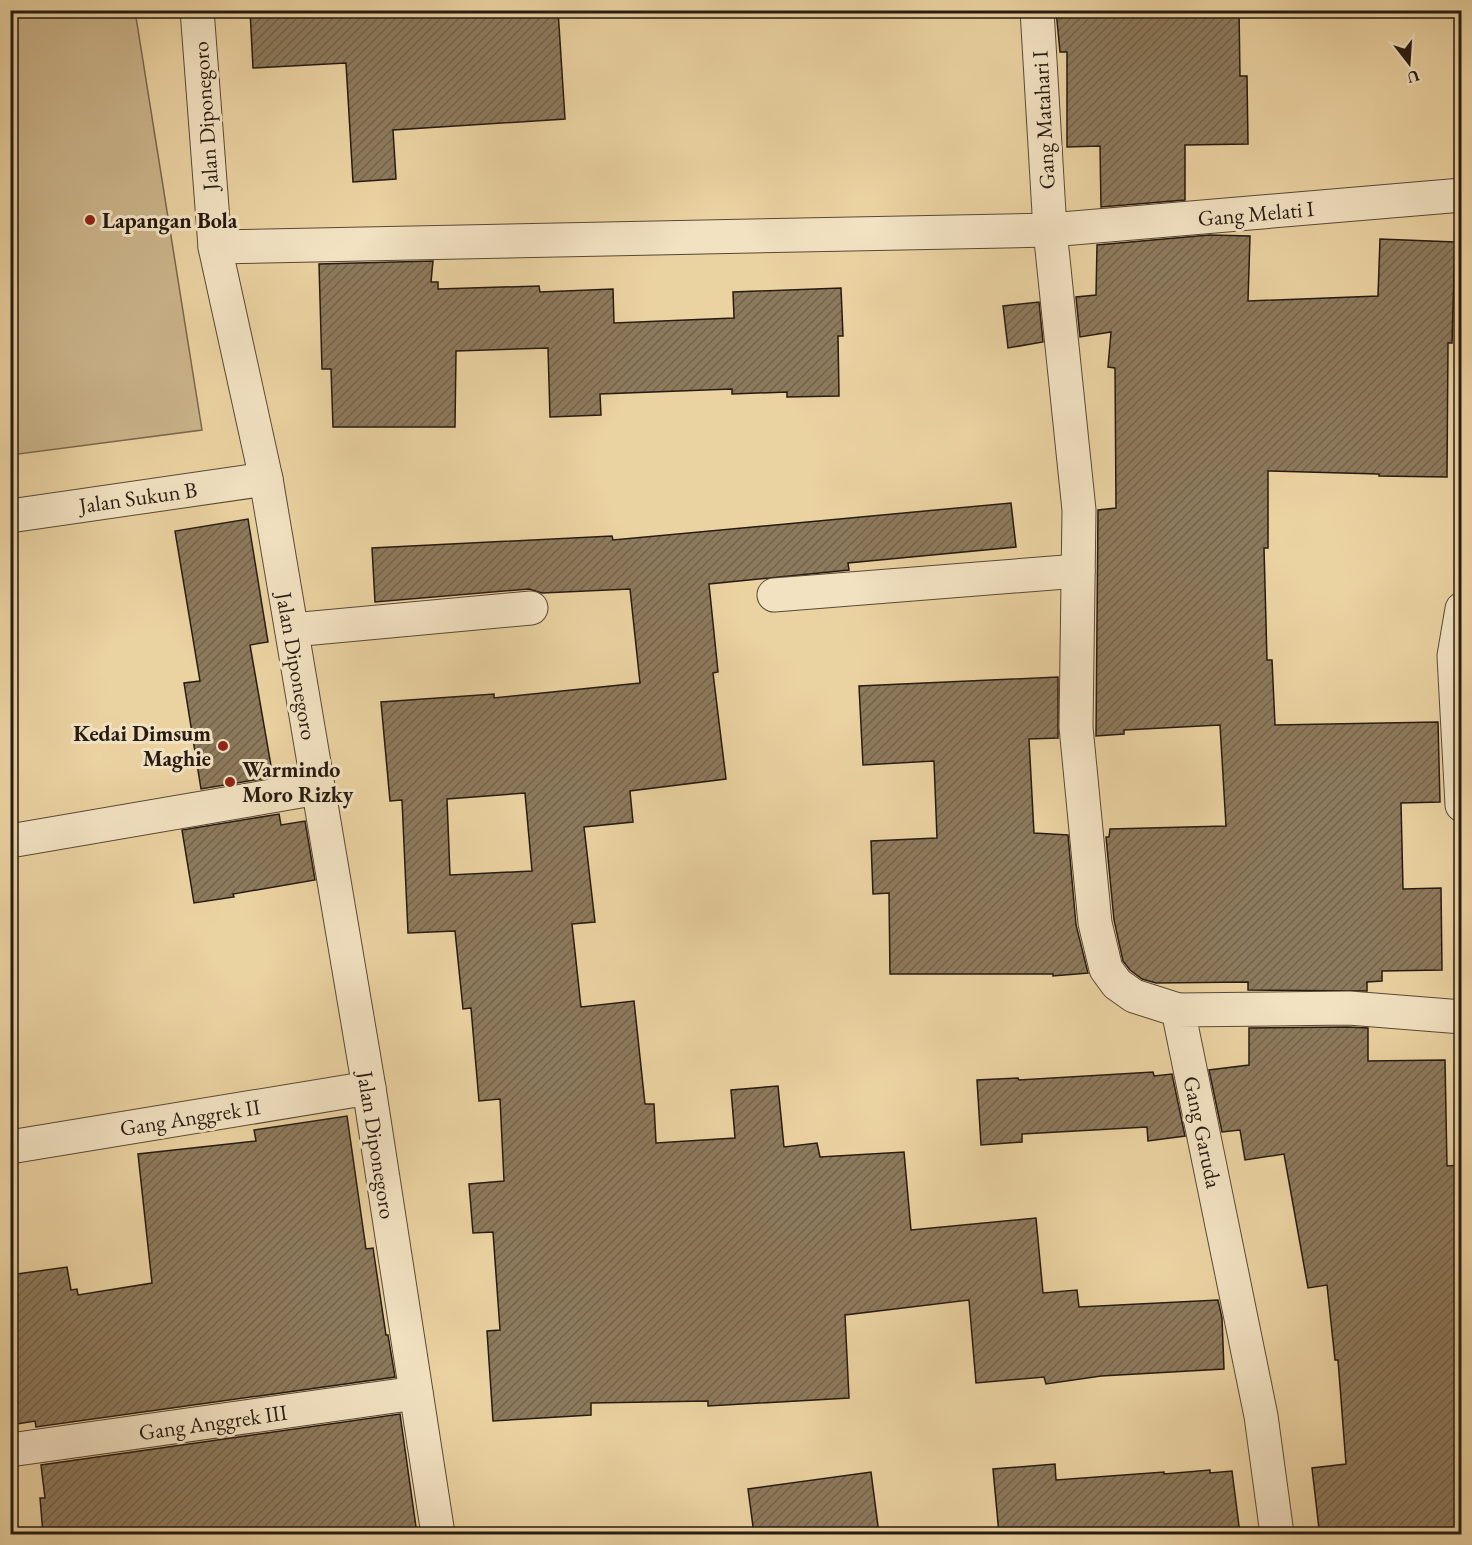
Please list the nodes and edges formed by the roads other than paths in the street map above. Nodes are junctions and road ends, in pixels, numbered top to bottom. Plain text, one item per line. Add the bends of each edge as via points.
1 (197, 10) edge
2 (1037, 10) edge
3 (1461, 195) edge
4 (1050, 231) junction
5 (215, 247) junction
6 (266, 479) junction
7 (10, 516) edge
8 (1078, 571) junction
9 (774, 594) dead end
10 (531, 608) dead end
11 (1461, 609) edge
12 (292, 630) junction
13 (318, 788) junction
14 (1461, 806) edge
15 (10, 841) edge
16 (1178, 1010) junction
17 (1461, 1017) edge
18 (369, 1088) junction
19 (10, 1147) edge
20 (416, 1394) junction
21 (10, 1450) edge
22 (438, 1534) edge
23 (1277, 1534) edge

1 - 5 street, Jalan Diponegoro
2 - 4 street, Gang Matahari I
3 - 4 street, Gang Melati I
4 - 5 street, Gang Melati I
4 - 8 street, Gang Matahari I via 1079,510
5 - 6 street, Jalan Diponegoro
6 - 7 street, Jalan Sukun B
6 - 12 street, Jalan Diponegoro
8 - 9 street
8 - 16 street, Gang Matahari I via 1076,727 1095,922 1106,969 1117,984 1134,996
10 - 12 street
11 - 14 street via 1454,656
12 - 13 street, Jalan Diponegoro
13 - 15 street
13 - 18 street, Jalan Diponegoro
16 - 17 street via 1349,1008
16 - 23 street, Gang Garuda via 1261,1416
18 - 19 street, Gang Anggrek II
18 - 20 street, Jalan Diponegoro
20 - 21 street, Gang Anggrek III
20 - 22 street, Jalan Diponegoro

